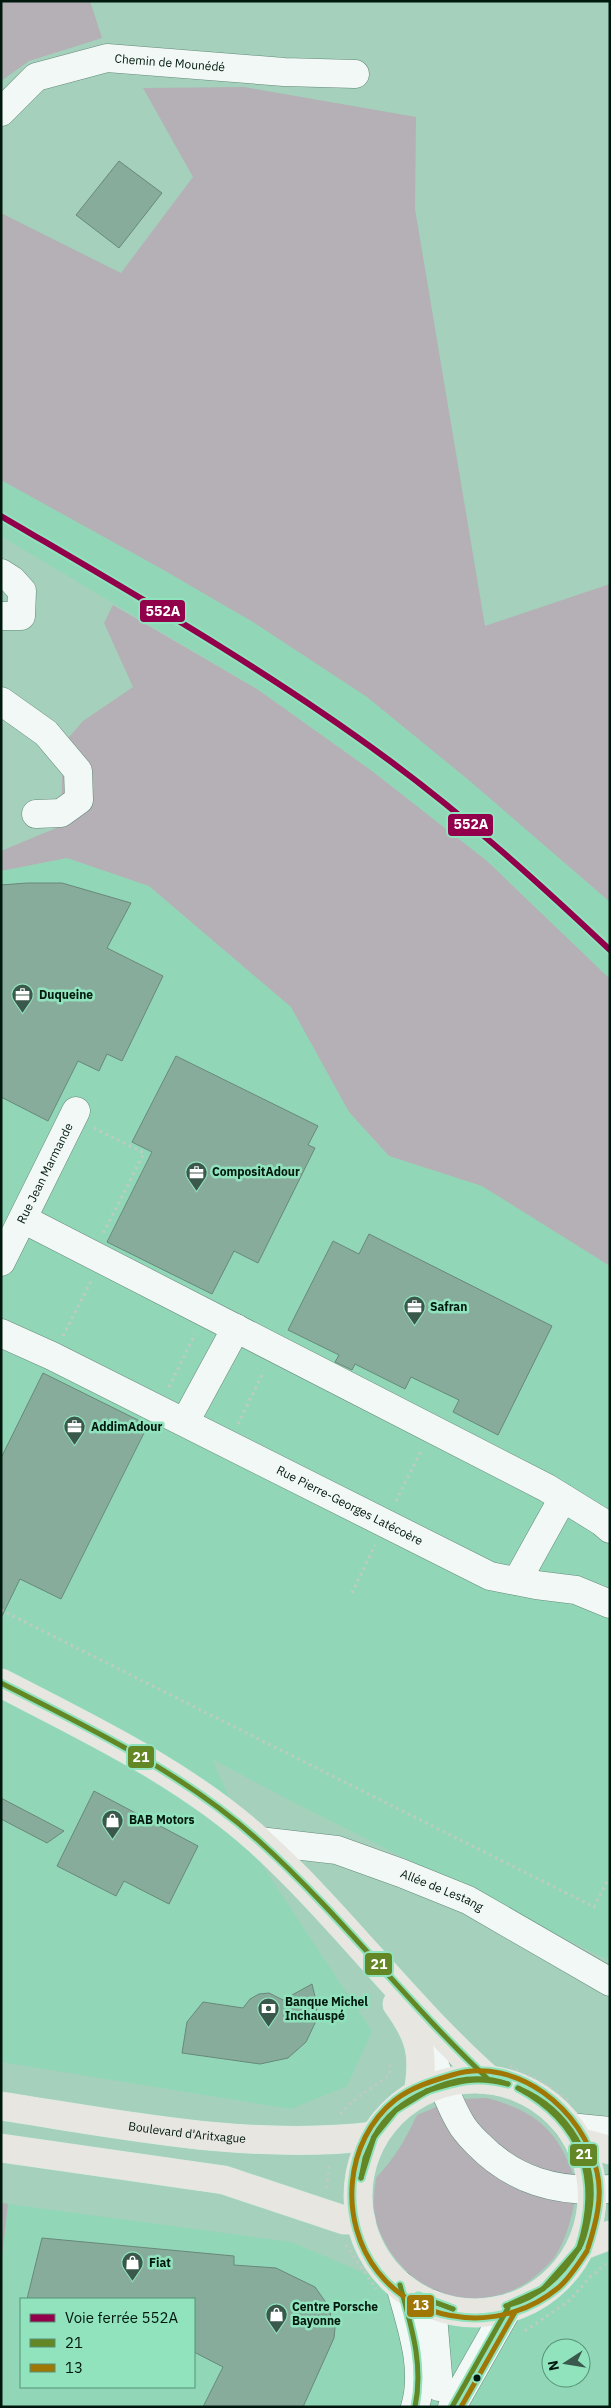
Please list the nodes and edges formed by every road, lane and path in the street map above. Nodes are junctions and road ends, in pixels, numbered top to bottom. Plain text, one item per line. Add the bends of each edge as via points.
1 (355, 74) dead end
2 (1, 112) edge
3 (1, 573) edge
4 (1, 616) edge
5 (1, 701) edge
6 (36, 814) dead end
7 (81, 1118) joint
8 (23, 1219) junction
9 (1, 1262) edge
10 (92, 1267) junction
11 (236, 1328) junction
12 (1, 1332) edge
13 (197, 1332) dead end
14 (52, 1356) junction
15 (266, 1366) dead end
16 (166, 1393) dead end
17 (184, 1422) junction
18 (236, 1428) dead end
19 (563, 1498) junction
20 (610, 1529) edge
21 (517, 1581) junction
22 (610, 1604) edge
23 (1, 1610) edge
24 (1, 1684) edge
25 (259, 1841) junction
26 (610, 1875) edge
27 (332, 1916) junction
28 (607, 1972) edge
29 (409, 2021) joint
30 (390, 2060) dead end
31 (488, 2078) junction
32 (431, 2089) junction
33 (1, 2106) edge
34 (339, 2115) dead end
35 (610, 2131) edge
36 (574, 2134) junction
37 (374, 2136) junction
38 (1, 2148) edge
39 (610, 2150) edge
40 (329, 2156) dead end
41 (327, 2190) dead end
42 (600, 2190) edge
43 (361, 2220) junction
44 (610, 2235) edge
45 (581, 2246) junction
46 (610, 2262) edge
47 (400, 2285) junction
48 (432, 2304) junction
49 (508, 2308) junction
50 (521, 2338) dead end
51 (415, 2407) edge
52 (436, 2407) edge
53 (452, 2407) edge

1 - 2 street, Chemin de Mounédé via 284,72 107,58 36,77
3 - 4 street via 22,591 21,616
5 - 6 street via 46,733 78,771 78,800 61,813
7 - 8 street, Rue Jean Marmande
7 - 10 path via 144,1153
8 - 9 street, Rue Jean Marmande
8 - 10 street
10 - 11 street
10 - 14 path
11 - 17 street
11 - 19 street
12 - 14 street, Rue Pierre-Georges Latécoère
13 - 16 path
14 - 17 street, Rue Pierre-Georges Latécoère
15 - 18 path
17 - 21 street, Rue Pierre-Georges Latécoère via 490,1576
19 - 20 street
19 - 21 street
21 - 22 street, Rue Pierre-Georges Latécoère via 576,1590
23 - 26 path via 594,1908
24 - 25 main road via 176,1779 218,1807
25 - 27 main road
25 - 28 street, Allée de Lestang via 337,1850 401,1873 468,1900
27 - 29 main road
27 - 31 main road via 448,2043
29 - 32 street via 428,2048
30 - 34 path via 390,2074 353,2099
31 - 32 main road via 469,2078
31 - 36 main road via 525,2089 557,2111
32 - 37 main road via 388,2117
32 - 42 street via 494,2160 538,2183
33 - 37 main road, Boulevard d'Aritxague via 155,2130 272,2142
35 - 36 street
36 - 39 main road
36 - 42 main road
37 - 43 main road via 363,2163 359,2191
38 - 43 main road via 224,2180 344,2220
40 - 41 path
42 - 45 main road
43 - 47 main road via 369,2244
44 - 45 main road
45 - 49 main road via 551,2285 531,2299
46 - 50 path via 590,2277 570,2300 525,2330
47 - 48 main road
47 - 51 street via 418,2356 420,2391
48 - 49 main road via 482,2313
48 - 52 street via 438,2371
49 - 53 street

